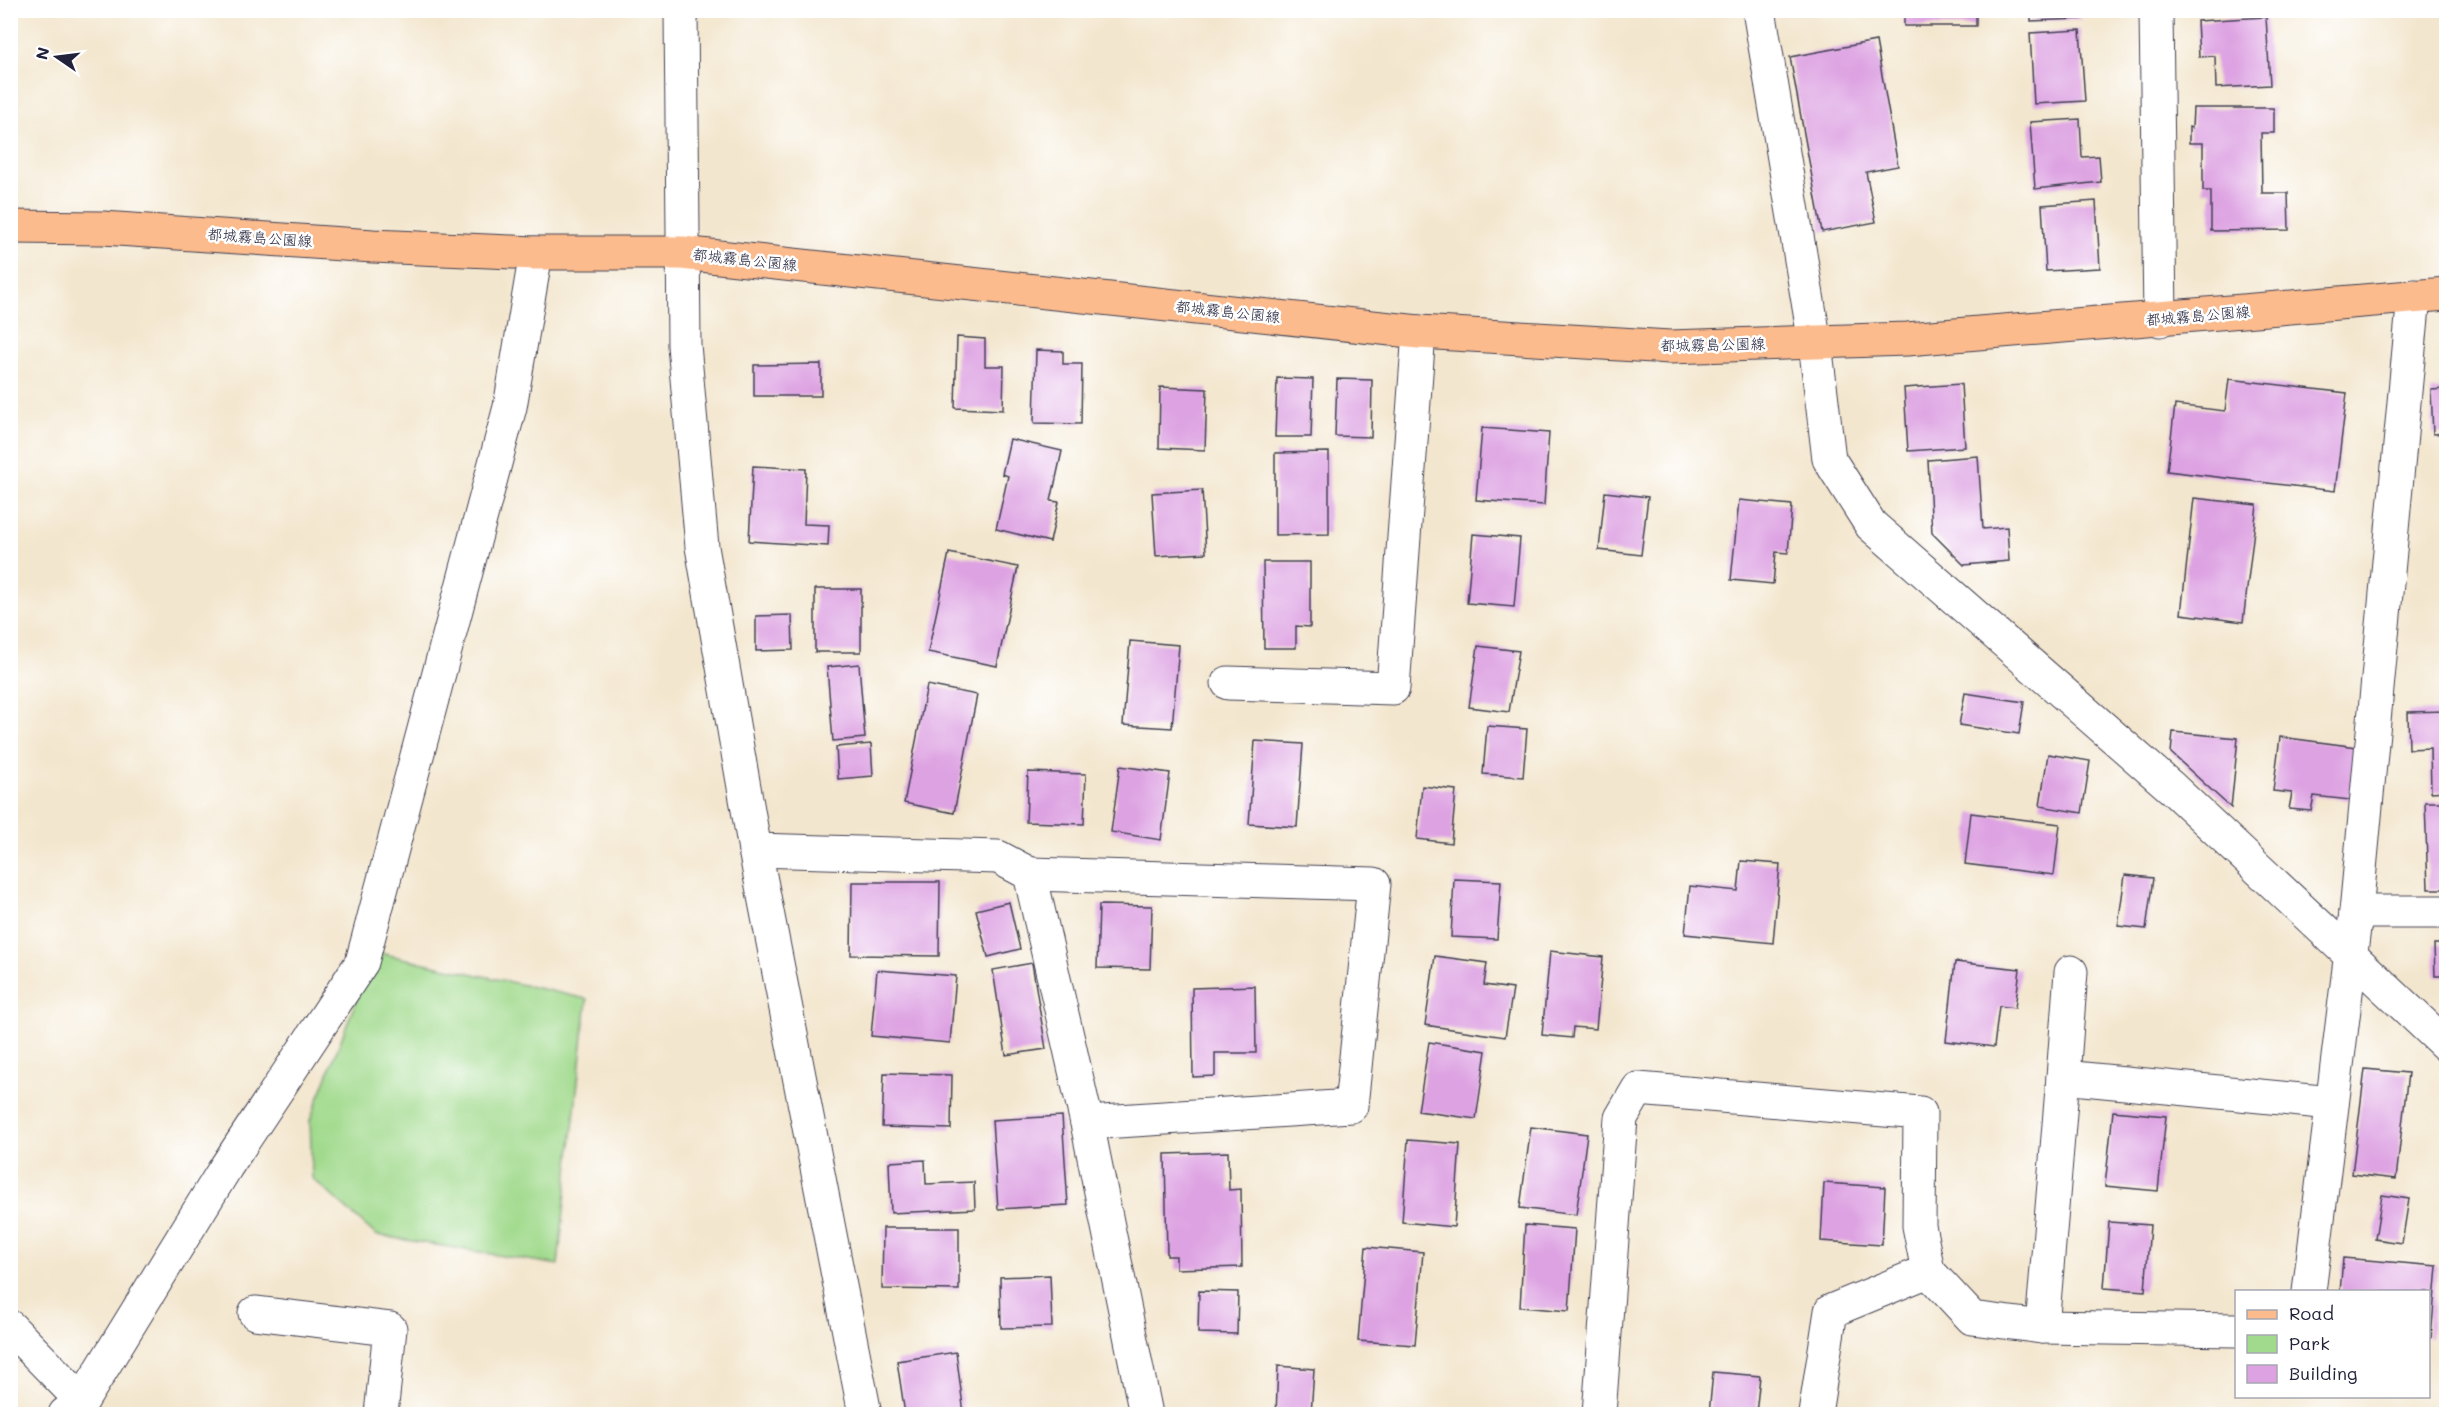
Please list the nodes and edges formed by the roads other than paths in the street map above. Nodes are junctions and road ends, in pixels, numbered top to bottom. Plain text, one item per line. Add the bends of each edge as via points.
1 (681, 10) edge
2 (1759, 10) edge
3 (2156, 10) edge
4 (10, 227) edge
5 (536, 253) junction
6 (682, 254) junction
7 (2446, 294) edge
8 (2414, 296) junction
9 (2160, 320) junction
10 (1419, 332) junction
11 (1815, 343) junction
12 (1228, 683) dead end
13 (755, 850) junction
14 (1030, 874) junction
15 (2356, 912) junction
16 (2446, 912) edge
17 (2350, 954) junction
18 (2071, 972) dead end
19 (2446, 1045) edge
20 (2063, 1077) junction
21 (2332, 1103) junction
22 (1087, 1124) junction
23 (1928, 1271) junction
24 (2308, 1290) edge
25 (255, 1313) dead end
26 (10, 1327) edge
27 (2042, 1327) junction
28 (2235, 1330) edge
29 (74, 1408) edge
30 (381, 1414) edge
31 (865, 1414) edge
32 (1146, 1414) edge
33 (1599, 1414) edge
34 (1815, 1414) edge

1 - 6 street
2 - 11 street
3 - 9 street
4 - 5 main road, 都城霧島公園線 via 103,228
5 - 6 main road, 都城霧島公園線
5 - 29 street via 510,407 362,962 226,1167
6 - 10 main road, 都城霧島公園線
6 - 13 street via 684,345 702,547
7 - 8 main road, 都城霧島公園線
8 - 9 main road, 都城霧島公園線
8 - 15 street
9 - 11 main road, 都城霧島公園線
10 - 11 main road, 都城霧島公園線 via 1670,347
10 - 12 street via 1393,688
11 - 17 street via 1829,459 1871,525 2172,788
13 - 14 street via 998,857
13 - 31 street
14 - 22 street
14 - 22 street via 1374,885 1352,1106
15 - 16 street
15 - 17 street
17 - 19 street
17 - 21 street
18 - 20 street
20 - 21 street
20 - 27 street
21 - 24 street
22 - 32 street
23 - 27 street via 1972,1318
23 - 33 street via 1919,1226 1920,1113 1638,1089 1621,1118
23 - 34 street via 1831,1311
25 - 30 street via 390,1329
26 - 29 street
27 - 28 street

